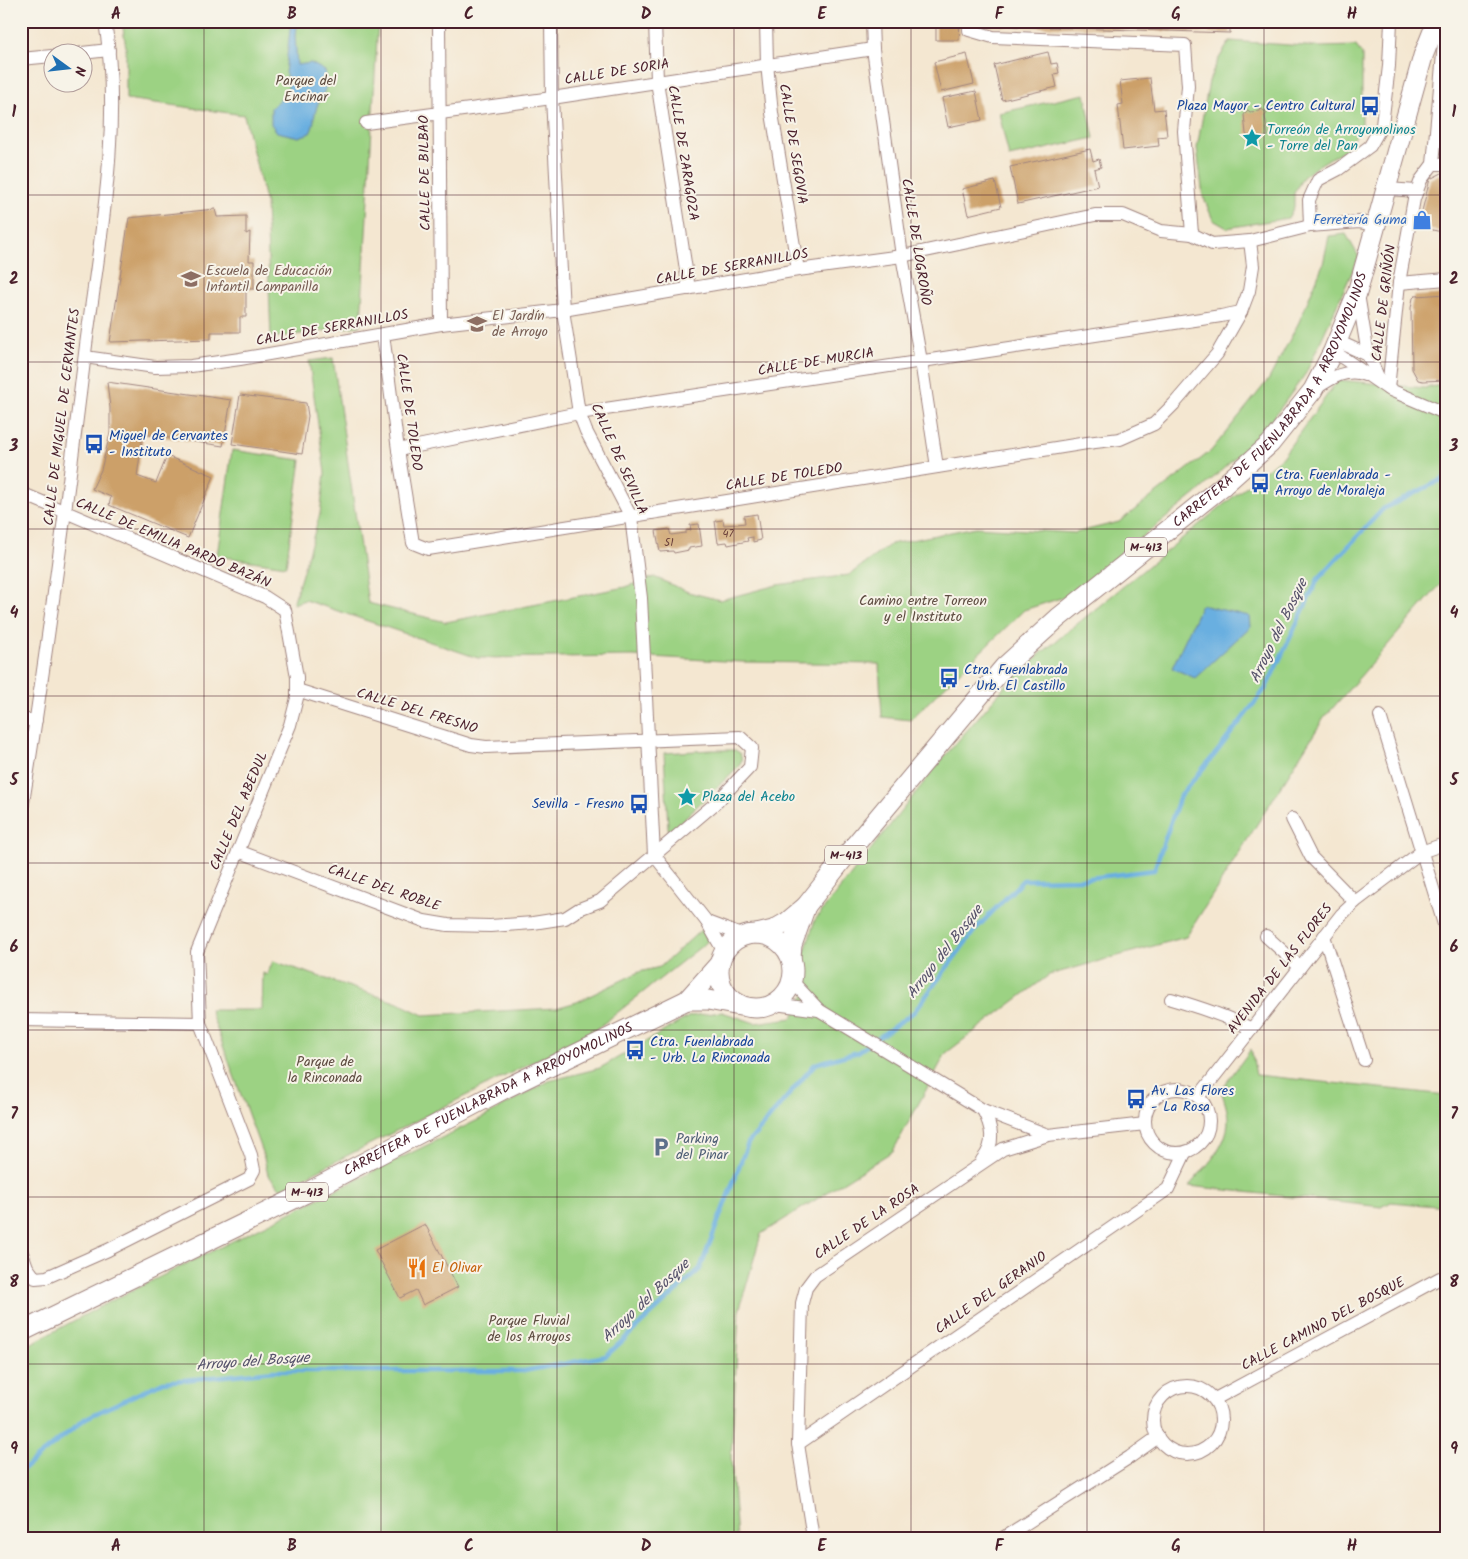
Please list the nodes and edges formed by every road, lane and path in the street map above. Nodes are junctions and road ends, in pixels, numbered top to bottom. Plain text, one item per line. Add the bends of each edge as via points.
1 (105, 21) edge
2 (439, 21) edge
3 (551, 21) edge
4 (655, 21) edge
5 (766, 21) edge
6 (872, 21) edge
7 (969, 21) edge
8 (1391, 21) edge
9 (1437, 21) edge
10 (1446, 21) edge
11 (873, 49) junction
12 (110, 50) junction
13 (92, 52) edge
14 (42, 57) edge
15 (21, 59) edge
16 (767, 64) junction
17 (657, 81) junction
18 (552, 98) junction
19 (439, 112) junction
20 (366, 123) dead end
21 (1433, 164) junction
22 (1447, 164) edge
23 (1387, 189) junction
24 (1417, 191) junction
25 (1377, 225) junction
26 (1310, 226) junction
27 (1192, 234) junction
28 (1250, 241) junction
29 (902, 256) junction
30 (798, 270) junction
31 (1447, 279) edge
32 (1399, 283) junction
33 (690, 289) junction
34 (1358, 293) junction
35 (563, 310) junction
36 (1241, 312) junction
37 (441, 324) junction
38 (383, 334) junction
39 (1335, 346) junction
40 (1368, 355) junction
41 (85, 357) junction
42 (921, 361) junction
43 (1384, 386) junction
44 (1313, 390) junction
45 (579, 412) junction
46 (1444, 413) edge
47 (398, 450) junction
48 (937, 467) junction
49 (21, 493) edge
50 (65, 513) junction
51 (631, 517) junction
52 (285, 610) joint
53 (297, 690) junction
54 (1380, 716) dead end
55 (21, 720) edge
56 (36, 720) junction
57 (650, 741) junction
58 (21, 815) edge
59 (1292, 819) dead end
60 (1447, 843) edge
61 (238, 851) junction
62 (1421, 852) junction
63 (654, 855) junction
64 (1355, 902) junction
65 (806, 906) junction
66 (707, 922) junction
67 (1447, 934) edge
68 (751, 935) junction
69 (1266, 936) dead end
70 (1324, 936) junction
71 (722, 958) junction
72 (791, 958) junction
73 (1300, 967) junction
74 (792, 981) junction
75 (1170, 999) dead end
76 (687, 1000) junction
77 (775, 1004) junction
78 (749, 1008) junction
79 (818, 1010) junction
80 (21, 1020) edge
81 (200, 1022) junction
82 (1252, 1029) junction
83 (1364, 1060) dead end
84 (1199, 1096) junction
85 (983, 1110) junction
86 (1145, 1124) junction
87 (1048, 1135) junction
88 (1185, 1153) junction
89 (978, 1165) junction
90 (21, 1250) edge
91 (1447, 1278) edge
92 (21, 1332) edge
93 (1214, 1399) junction
94 (1158, 1436) junction
95 (798, 1444) junction
96 (813, 1538) edge
97 (1003, 1538) edge

1 - 12 street, CALLE DE MIGUEL DE CERVANTES
2 - 19 street, CALLE DE BILBAO
3 - 18 street, CALLE DE SEVILLA
4 - 17 street, CALLE DE ZARAGOZA
5 - 16 street, CALLE DE SEGOVIA
6 - 11 street, CALLE DE LOGROÑO
7 - 27 street via 969,30 993,37 1185,45 1188,86 1184,131
8 - 26 street via 1382,125 1370,146 1318,180 1309,200
9 - 23 main road, CARRETERA DE FUENLABRADA A ARROYOMOLINOS / M-413 via 1422,56
10 - 21 street, CALLE DE GRIÑÓN
11 - 16 street, CALLE DE SORIA
11 - 29 street, CALLE DE LOGROÑO
12 - 13 street
12 - 41 street, CALLE DE MIGUEL DE CERVANTES via 110,153
14 - 15 street
16 - 17 street, CALLE DE SORIA
16 - 30 street, CALLE DE SEGOVIA
17 - 18 street, CALLE DE SORIA
17 - 33 street, CALLE DE ZARAGOZA
18 - 19 street, CALLE DE SORIA
18 - 35 street, CALLE DE SEVILLA
19 - 20 street, CALLE DE SORIA
19 - 37 street, CALLE DE BILBAO
21 - 22 street
21 - 24 street, CALLE DE GRIÑÓN
23 - 24 street
23 - 25 main road, CARRETERA DE FUENLABRADA A ARROYOMOLINOS / M-413
24 - 32 street, CALLE DE GRIÑÓN
25 - 26 street, CALLE DE SERRANILLOS via 1359,222
25 - 34 main road, CARRETERA DE FUENLABRADA A ARROYOMOLINOS / M-413
26 - 28 street, CALLE DE SERRANILLOS
27 - 28 street, CALLE DE SERRANILLOS via 1212,244
27 - 29 street, CALLE DE SERRANILLOS via 1162,231 1122,215 1094,215
28 - 36 street, CALLE DE TOLEDO via 1253,266
29 - 30 street, CALLE DE SERRANILLOS
29 - 42 street, CALLE DE LOGROÑO
30 - 33 street, CALLE DE SERRANILLOS
31 - 32 street
32 - 43 street, CALLE DE GRIÑÓN
33 - 35 street, CALLE DE SERRANILLOS
34 - 39 main road, CARRETERA DE FUENLABRADA A ARROYOMOLINOS / M-413
34 - 40 street
35 - 37 street, CALLE DE SERRANILLOS
35 - 45 street, CALLE DE SEVILLA
36 - 42 street, CALLE DE MURCIA
36 - 48 street, CALLE DE TOLEDO via 1217,354 1154,424 1120,439
37 - 38 street, CALLE DE SERRANILLOS
38 - 41 street, CALLE DE SERRANILLOS via 191,366 155,368
38 - 47 street, CALLE DE TOLEDO
39 - 40 street
39 - 43 street
39 - 44 main road, CARRETERA DE FUENLABRADA A ARROYOMOLINOS / M-413
40 - 43 street
41 - 50 street, CALLE DE MIGUEL DE CERVANTES
42 - 45 street, CALLE DE MURCIA
42 - 48 street, CALLE DE LOGROÑO
43 - 44 street via 1357,371 1329,379
43 - 46 street
44 - 65 main road, CARRETERA DE FUENLABRADA A ARROYOMOLINOS / M-413 via 1270,444 1231,479 1058,618 1004,666
45 - 47 street, CALLE DE MURCIA
45 - 51 street, CALLE DE SEVILLA
47 - 51 street, CALLE DE TOLEDO via 414,544 428,549
48 - 51 street, CALLE DE TOLEDO
49 - 50 street, CALLE DE EMILIA PARDO BAZÁN
50 - 52 street, CALLE DE EMILIA PARDO BAZÁN via 265,596
50 - 56 street, CALLE DE MIGUEL DE CERVANTES
51 - 57 street, CALLE DE SEVILLA via 641,598
52 - 53 street, CALLE DEL ABEDUL
53 - 57 street, CALLE DEL FRESNO via 471,745
53 - 61 street, CALLE DEL ABEDUL via 290,725
54 - 62 street
55 - 56 street
56 - 58 street, CALLE DE MIGUEL DE CERVANTES
57 - 63 street, CALLE DE SEVILLA
57 - 63 street via 740,737 752,748 750,767 717,802
59 - 64 street via 1311,857
60 - 62 street, AVENIDA DE LAS FLORES
61 - 63 street, CALLE DEL ROBLE via 420,920 448,925 490,926 565,918 600,901
61 - 81 street, CALLE DEL ABEDUL via 197,952
62 - 64 street, AVENIDA DE LAS FLORES
62 - 67 street
63 - 66 street
64 - 70 street, AVENIDA DE LAS FLORES
65 - 68 main road, CARRETERA DE FUENLABRADA A ARROYOMOLINOS / M-413 via 773,930
65 - 72 main road, CARRETERA DE FUENLABRADA A ARROYOMOLINOS / M-413 via 792,945
66 - 68 street
66 - 71 street
68 - 71 main road, M-413 via 736,940
68 - 72 main road via 768,936 778,941
69 - 73 street
70 - 73 street, AVENIDA DE LAS FLORES
70 - 83 street
71 - 76 main road, CARRETERA DE FUENLABRADA A ARROYOMOLINOS / M-413
71 - 78 main road via 719,976 722,988 738,1004
72 - 74 main road, M-413
73 - 82 street, AVENIDA DE LAS FLORES
74 - 77 main road
74 - 79 street
75 - 82 street
76 - 78 main road, CARRETERA DE FUENLABRADA A ARROYOMOLINOS / M-413 via 708,1000
76 - 92 main road, CARRETERA DE FUENLABRADA A ARROYOMOLINOS / M-413 via 504,1089 304,1194
77 - 78 main road, M-413
77 - 79 street
79 - 85 street
80 - 81 street
81 - 90 street via 251,1155 254,1170 248,1179 47,1278 35,1278
82 - 84 street, AVENIDA DE LAS FLORES
84 - 86 street via 1184,1089 1161,1093 1146,1111
84 - 88 street via 1209,1110 1210,1123 1205,1139
85 - 87 street
85 - 89 street, CALLE DE LA ROSA via 990,1124 992,1142 989,1152
86 - 87 street, CALLE DE LA ROSA
86 - 88 street via 1153,1143 1162,1150 1173,1154
87 - 89 street, CALLE DE LA ROSA via 1003,1149
88 - 95 street, CALLE DEL GERANIO via 1168,1189
89 - 95 street, CALLE DE LA ROSA via 815,1276 806,1288 802,1303
91 - 93 street, CALLE CAMINO DEL BOSQUE via 1440,1278
93 - 94 street via 1195,1386 1183,1386 1168,1392 1154,1411 1154,1428
93 - 94 street via 1221,1417 1220,1427 1213,1441 1204,1449 1193,1453 1172,1450
94 - 97 street
95 - 96 street

